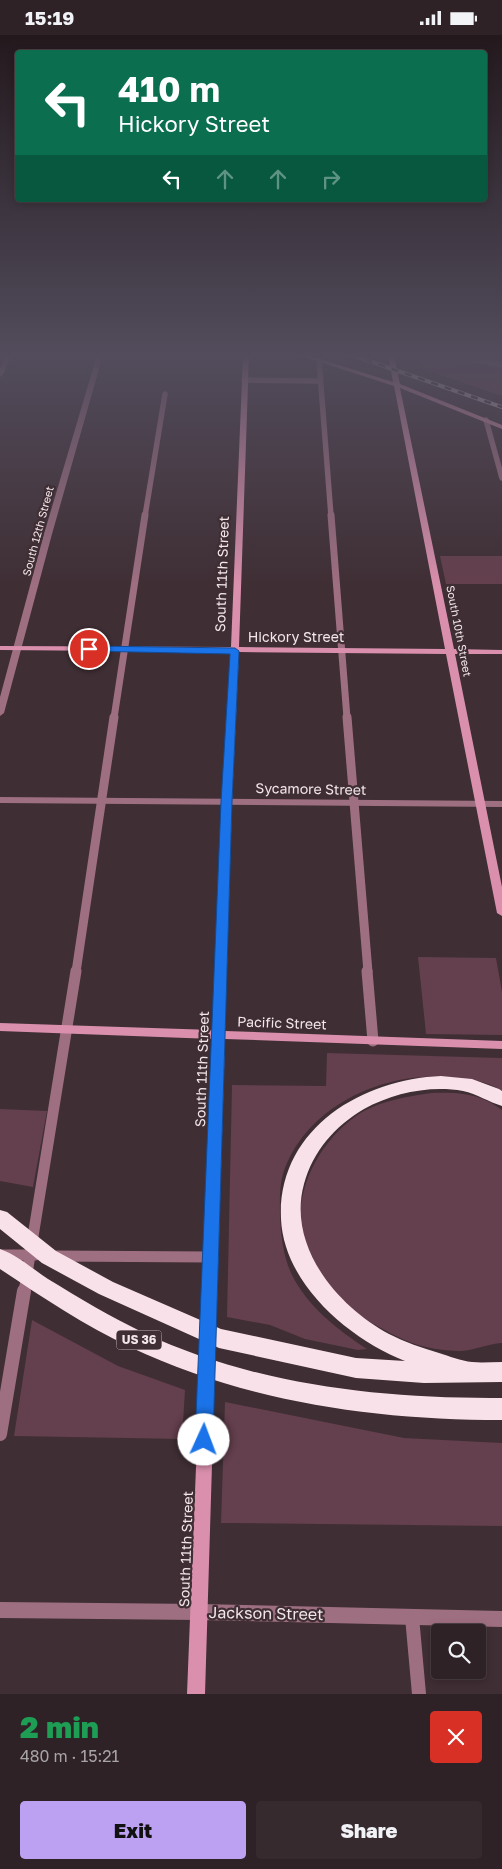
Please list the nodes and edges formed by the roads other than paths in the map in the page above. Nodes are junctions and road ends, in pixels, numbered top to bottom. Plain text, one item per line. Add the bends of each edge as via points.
1 (78, 432) edge
2 (159, 432) edge
3 (242, 432) edge
4 (324, 432) edge
5 (407, 432) edge
6 (489, 432) edge
7 (502, 478) edge
8 (0, 647) edge
9 (18, 648) junction
10 (124, 649) junction
11 (235, 651) junction
12 (343, 651) junction
13 (451, 652) junction
14 (502, 652) edge
15 (0, 713) edge
16 (0, 800) edge
17 (102, 801) junction
18 (227, 802) junction
19 (353, 803) junction
20 (481, 804) junction
21 (502, 804) edge
22 (502, 913) edge
23 (0, 1027) edge
24 (67, 1030) junction
25 (218, 1035) junction
26 (373, 1041) junction
27 (502, 1045) edge
28 (502, 1099) edge
29 (0, 1218) edge
30 (30, 1255) junction
31 (0, 1256) edge
32 (210, 1257) junction
33 (502, 1372) edge
34 (473, 1373) junction
35 (502, 1409) edge
36 (0, 1434) edge
37 (0, 1611) edge
38 (199, 1612) junction
39 (412, 1617) junction
40 (502, 1619) edge
41 (196, 1694) edge
42 (419, 1694) edge

1 - 9 street, South 12th Street
2 - 10 lane
3 - 11 street, South 11th Street
4 - 12 lane
5 - 13 street, South 10th Street
6 - 7 lane
8 - 9 street, Hickory Street
9 - 10 street, Hickory Street
9 - 15 street, South 12th Street
10 - 11 street, Hickory Street
10 - 17 lane
11 - 12 street, Hickory Street
11 - 18 street, South 11th Street
12 - 13 street, Hickory Street
12 - 19 lane
13 - 14 street, Hickory Street
13 - 20 street, South 10th Street
16 - 17 street, Sycamore Street
17 - 18 street, Sycamore Street
17 - 24 lane
18 - 19 street, Sycamore Street
18 - 25 street, South 11th Street
19 - 20 street, Sycamore Street
19 - 26 lane
20 - 21 street, Sycamore Street
20 - 22 street, South 10th Street
23 - 24 street, Pacific Street
24 - 25 street, Pacific Street
24 - 30 lane
25 - 26 street, Pacific Street
25 - 32 street, South 11th Street
26 - 27 street, Pacific Street
28 - 34 highway via 468,1084 450,1082 407,1085 363,1100 343,1112 314,1140 295,1178 292,1197 291,1219 304,1261 333,1303 356,1324 415,1357
29 - 34 highway, US 36 via 49,1257 106,1288 219,1338 356,1368
30 - 31 lane
30 - 32 lane
30 - 36 lane
31 - 35 highway, US 36 via 38,1284 96,1319 158,1349 220,1371 292,1390 372,1402
32 - 38 street, South 11th Street
33 - 34 highway, US 36
37 - 38 street, Jackson Street
38 - 39 street, Jackson Street
38 - 41 street, South 11th Street
39 - 40 street, Jackson Street
39 - 42 lane

